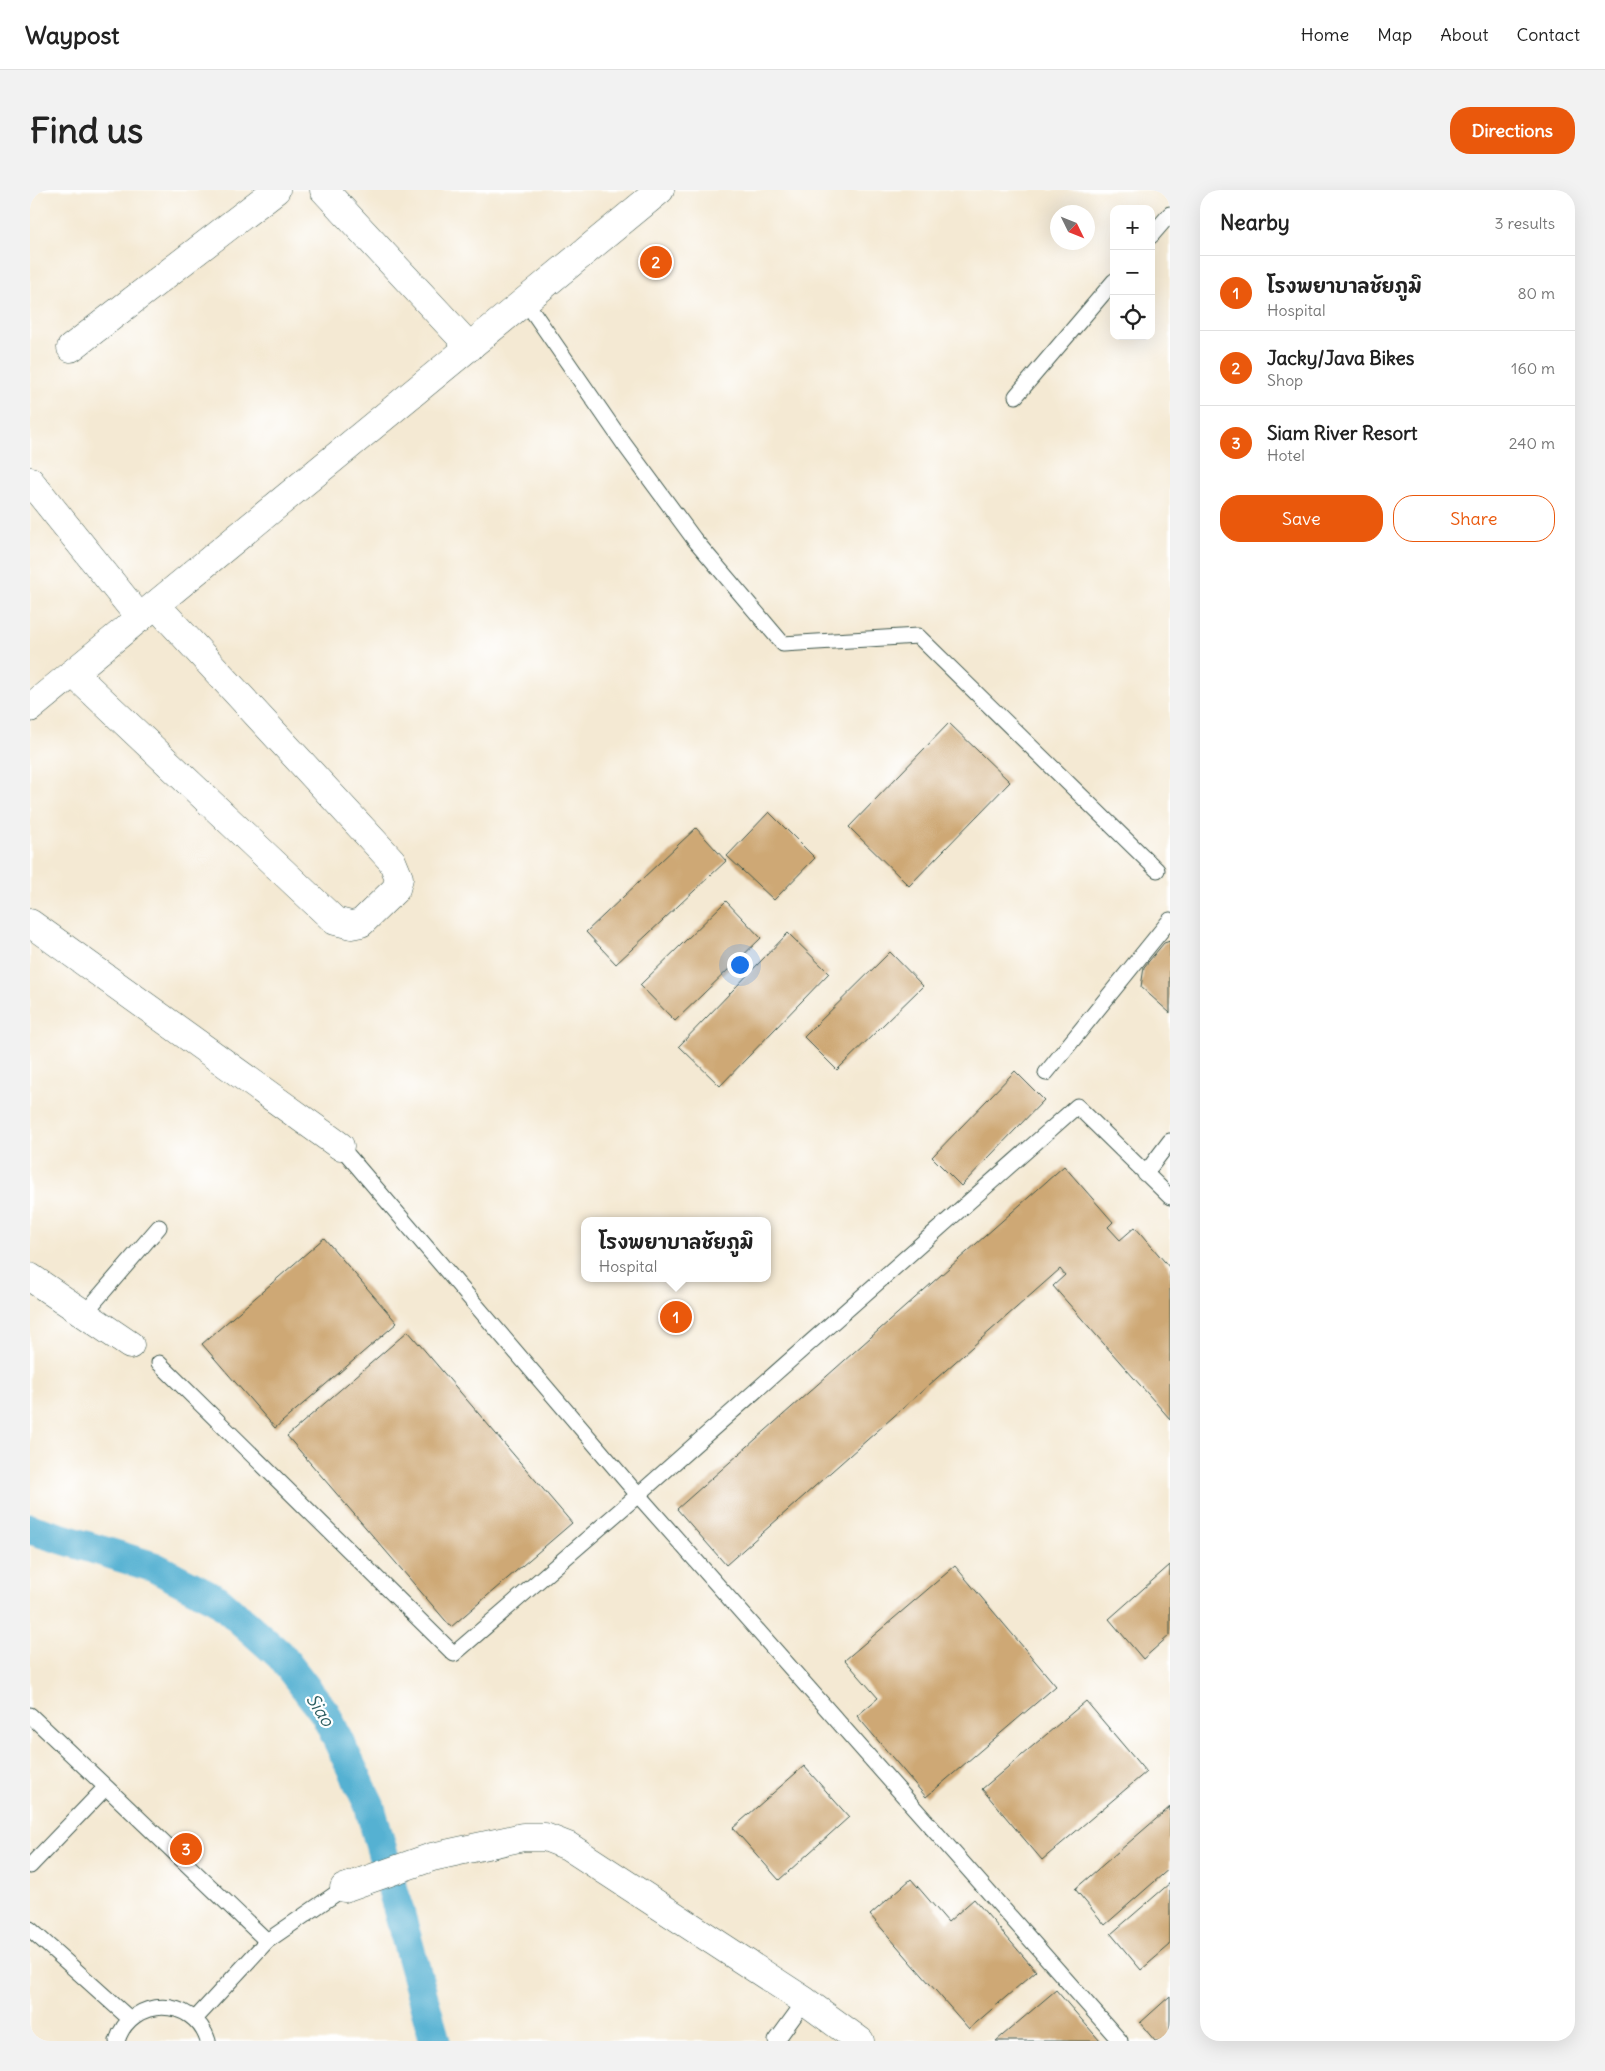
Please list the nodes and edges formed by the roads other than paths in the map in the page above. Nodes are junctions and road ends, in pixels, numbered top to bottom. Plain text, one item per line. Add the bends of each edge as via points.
1 (276, 190) edge
2 (324, 190) edge
3 (660, 190) edge
4 (1170, 214) edge
5 (1155, 231) edge
6 (1110, 286) edge
7 (526, 302) junction
8 (470, 347) junction
9 (71, 348) dead end
10 (1016, 396) dead end
11 (30, 481) edge
12 (148, 612) junction
13 (72, 673) junction
14 (30, 708) edge
15 (1157, 870) dead end
16 (1170, 920) edge
17 (30, 923) edge
18 (1046, 1073) dead end
19 (1170, 1140) edge
20 (340, 1146) joint
21 (1145, 1174) junction
22 (1170, 1197) edge
23 (159, 1227) dead end
24 (30, 1277) edge
25 (84, 1314) junction
26 (130, 1345) dead end
27 (159, 1363) dead end
28 (638, 1494) junction
29 (30, 1715) edge
30 (106, 1787) junction
31 (30, 1866) edge
32 (344, 1888) joint
33 (30, 1929) edge
34 (267, 1941) junction
35 (805, 2001) junction
36 (130, 2019) junction
37 (195, 2019) junction
38 (117, 2041) edge
39 (208, 2041) edge
40 (776, 2041) edge
41 (860, 2041) edge
42 (1120, 2041) edge

1 - 9 street
2 - 8 street
3 - 7 street
4 - 5 lane
6 - 10 lane
7 - 8 street
7 - 15 lane via 694,539 783,644 918,636
8 - 12 street
11 - 12 street
12 - 13 street
12 - 13 street via 392,861 399,878 396,889 361,922 351,925 336,921
13 - 14 street
16 - 18 lane
17 - 20 street
19 - 21 lane
20 - 28 lane
21 - 22 lane
21 - 28 lane via 1077,1106
23 - 25 lane
24 - 25 street
25 - 26 street
27 - 28 lane via 454,1654
28 - 42 lane
29 - 30 lane
30 - 31 lane
30 - 34 lane
32 - 34 lane
32 - 35 street via 432,1857 523,1836 545,1837 568,1846
33 - 36 lane
34 - 37 lane
35 - 40 lane
35 - 41 street
36 - 37 lane via 164,2006
36 - 38 lane via 119,2032
37 - 39 lane

